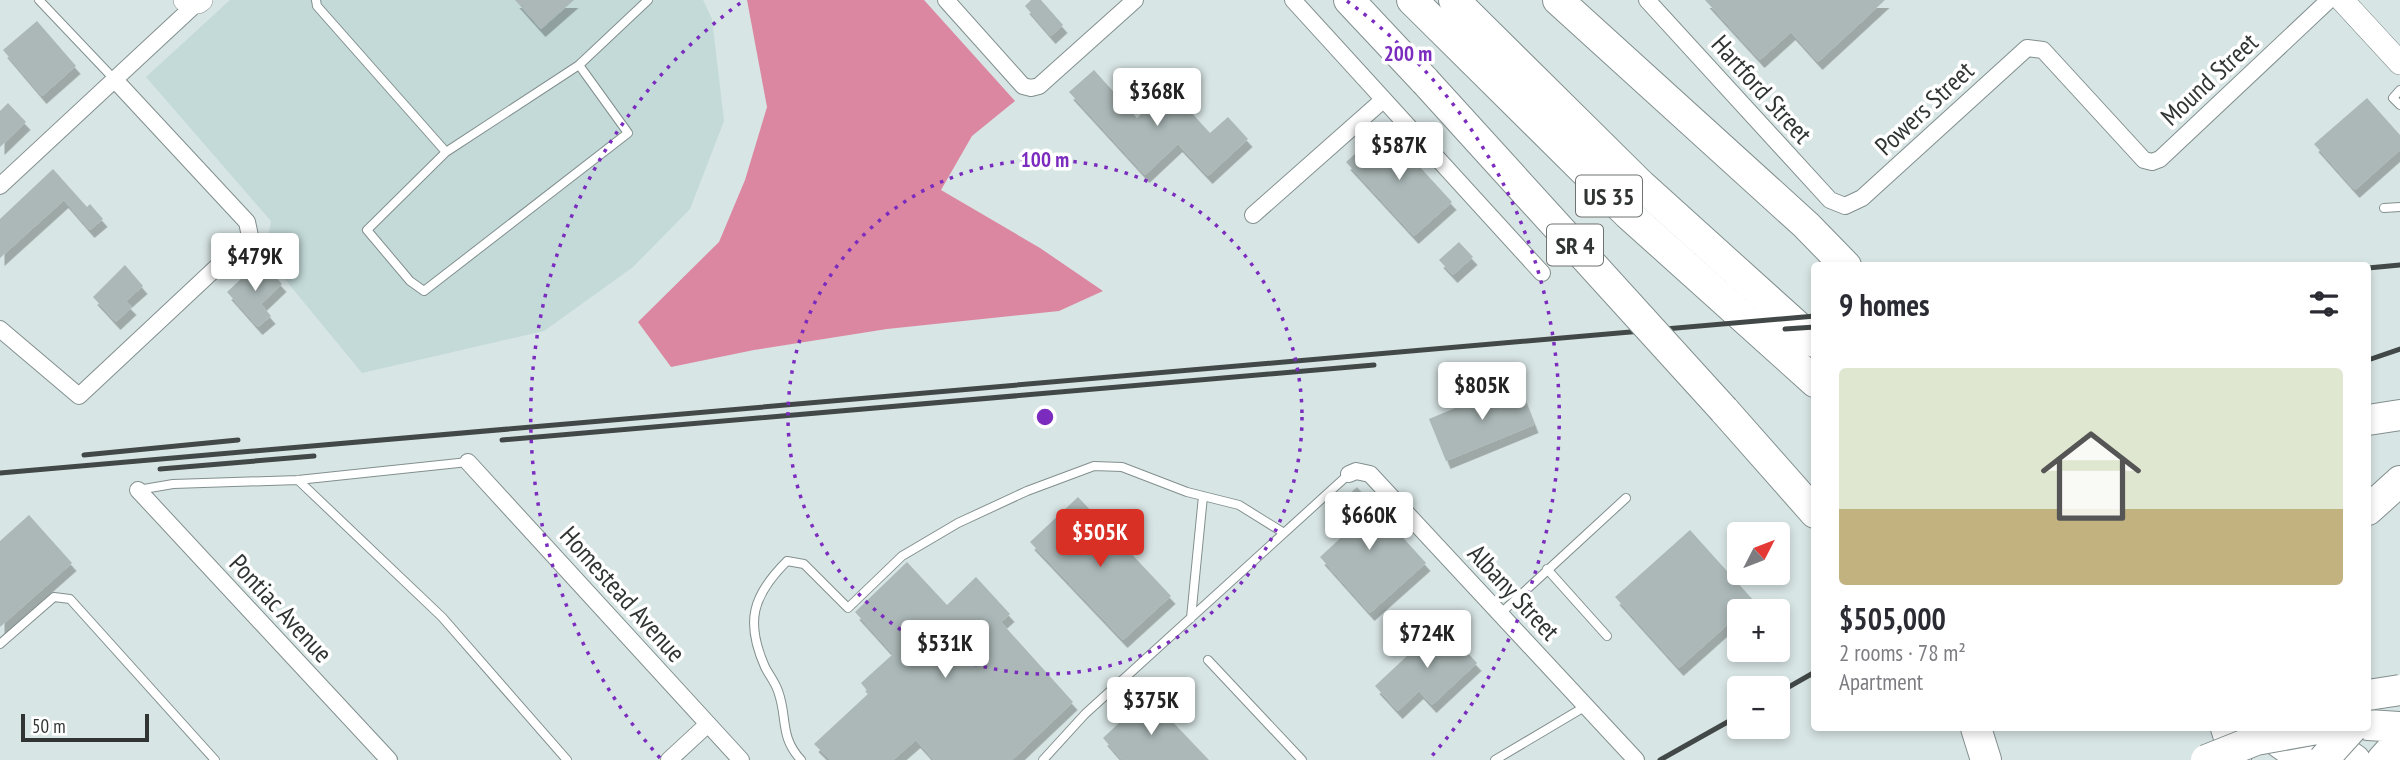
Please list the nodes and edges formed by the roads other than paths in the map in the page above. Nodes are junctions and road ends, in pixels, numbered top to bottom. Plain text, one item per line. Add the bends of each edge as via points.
1 (40, 0) edge
2 (316, 0) edge
3 (648, 0) edge
4 (1135, 0) edge
5 (1293, 0) edge
6 (1349, 0) edge
7 (1412, 0) edge
8 (1454, 0) edge
9 (1558, 0) edge
10 (1647, 0) edge
11 (2329, 0) edge
12 (2343, 0) edge
13 (195, 1) edge
14 (949, 1) edge
15 (2036, 47) joint
16 (2400, 63) edge
17 (579, 65) junction
18 (115, 80) junction
19 (2400, 90) edge
20 (1383, 100) junction
21 (2400, 106) edge
22 (446, 152) junction
23 (0, 186) edge
24 (1844, 206) joint
25 (2400, 207) edge
26 (2384, 208) dead end
27 (1253, 215) dead end
28 (1806, 225) junction
29 (1842, 262) edge
30 (1861, 262) edge
31 (1542, 272) dead end
32 (0, 329) edge
33 (1811, 338) edge
34 (1811, 378) edge
35 (1724, 410) junction
36 (2400, 415) edge
37 (2371, 420) edge
38 (468, 462) joint
39 (1349, 474) joint
40 (298, 480) junction
41 (2400, 481) edge
42 (1811, 487) edge
43 (138, 490) joint
44 (1203, 496) junction
45 (1626, 498) dead end
46 (2371, 507) edge
47 (1811, 508) edge
48 (1284, 533) junction
49 (1546, 569) junction
50 (1500, 614) junction
51 (1191, 618) junction
52 (1607, 636) dead end
53 (0, 644) edge
54 (1208, 660) dead end
55 (2400, 674) edge
56 (2400, 690) edge
57 (2371, 695) edge
58 (1586, 706) junction
59 (2371, 707) edge
60 (708, 724) junction
61 (2371, 725) edge
62 (2400, 727) edge
63 (1977, 731) edge
64 (2227, 731) edge
65 (2263, 731) edge
66 (2273, 731) edge
67 (2306, 731) edge
68 (2314, 731) edge
69 (2349, 731) edge
70 (2400, 740) edge
71 (215, 760) edge
72 (388, 760) edge
73 (567, 760) edge
74 (669, 760) edge
75 (741, 760) edge
76 (802, 760) edge
77 (1044, 760) edge
78 (1302, 760) edge
79 (1495, 760) edge
80 (1636, 760) edge
81 (1986, 760) edge
82 (2206, 760) edge
83 (2236, 760) edge
84 (2275, 760) edge
85 (2304, 760) edge
86 (2323, 760) edge
87 (2356, 760) edge
88 (2382, 760) edge

1 - 18 lane
2 - 22 lane
3 - 17 lane
4 - 14 street via 1039,86 1031,88 1023,86
5 - 20 street
6 - 35 highway, SR 4, bridge
7 - 34 highway, US 35 via 1628,214
8 - 33 highway, US 35 via 1641,185
9 - 28 highway
10 - 24 street, Hartford Street via 1830,200
11 - 15 street, Mound Street via 2152,162 2144,160
12 - 16 street
13 - 18 street
15 - 24 street, Powers Street via 2027,48 1862,198
17 - 22 lane
17 - 22 lane via 628,133 424,291 367,230
18 - 23 street
18 - 32 street via 247,222 247,240 79,396
19 - 21 lane via 2393,98
20 - 27 street
20 - 31 street
25 - 26 lane
28 - 29 highway
28 - 30 highway
35 - 42 highway, SR 4
35 - 47 highway
36 - 37 highway
38 - 40 lane
38 - 60 street, Homestead Avenue
39 - 48 lane
39 - 50 street, Albany Street via 1370,474
40 - 43 lane via 173,484
40 - 73 lane via 442,617
41 - 46 highway
43 - 72 street, Pontiac Avenue
44 - 48 lane via 1239,505
44 - 51 lane
44 - 76 lane via 1122,467 1094,467 958,523 902,556 848,608 804,564 786,561 768,580 753,614 752,634 779,692 789,747
45 - 49 lane
48 - 51 lane
49 - 50 lane
49 - 52 lane
50 - 58 street, Albany Street
51 - 77 lane via 1085,714
53 - 71 lane via 54,597 70,599
54 - 78 lane
55 - 59 highway
56 - 57 highway, bridge
58 - 79 lane
58 - 80 street, Albany Street
60 - 74 street
60 - 75 street, Homestead Avenue
61 - 62 highway
63 - 81 highway
64 - 83 highway
65 - 85 highway
66 - 84 highway
67 - 82 highway, bridge via 2256,740
68 - 87 highway
69 - 86 highway, bridge
70 - 88 highway

